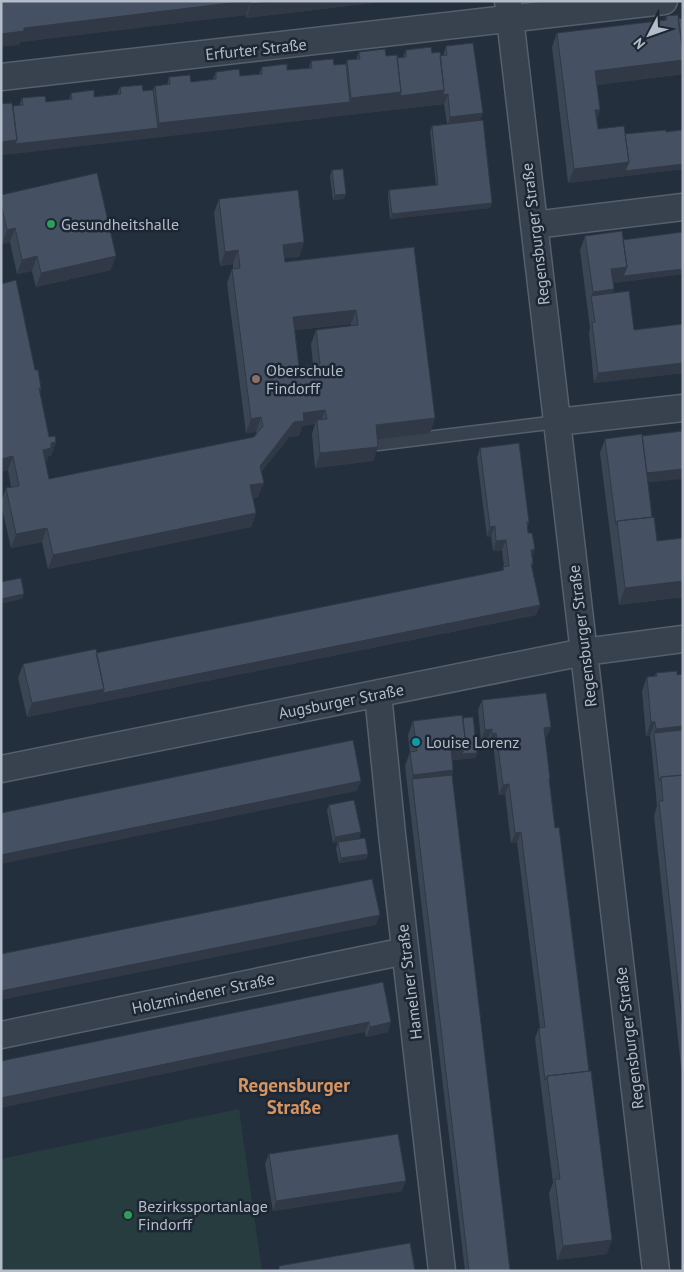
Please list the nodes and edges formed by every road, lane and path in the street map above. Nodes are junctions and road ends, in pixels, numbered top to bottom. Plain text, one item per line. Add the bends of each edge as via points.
1 (664, 1) edge
2 (509, 11) edge
3 (1, 78) edge
4 (683, 207) edge
5 (534, 225) junction
6 (683, 408) edge
7 (557, 422) junction
8 (378, 444) edge
9 (683, 639) edge
10 (584, 652) junction
11 (378, 694) junction
12 (2, 764) edge
13 (405, 951) junction
14 (1, 1035) edge
15 (442, 1271) edge
16 (656, 1271) edge

1 - 2 street, Erfurter Straße
2 - 3 street, Erfurter Straße
2 - 5 street, Regensburger Straße
4 - 5 street
5 - 7 street, Regensburger Straße
6 - 7 street
7 - 8 lane
7 - 10 street, Regensburger Straße
9 - 10 street, Augsburger Straße
10 - 11 street, Augsburger Straße
10 - 16 street, Regensburger Straße
11 - 12 street, Augsburger Straße
11 - 13 street, Hamelner Straße
13 - 14 street, Holzmindener Straße
13 - 15 street, Hamelner Straße

